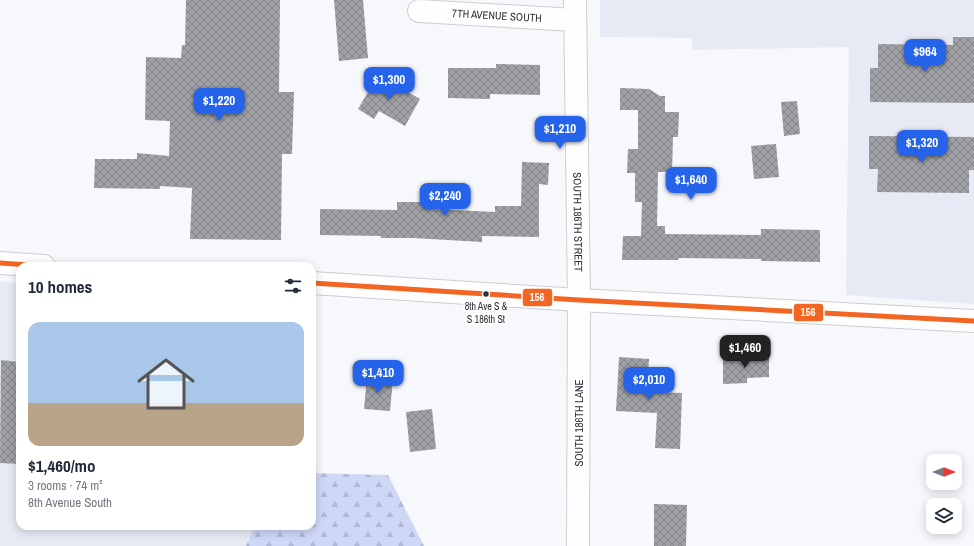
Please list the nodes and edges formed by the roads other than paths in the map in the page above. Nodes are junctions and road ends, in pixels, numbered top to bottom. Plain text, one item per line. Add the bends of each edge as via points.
1 (575, 10) edge
2 (419, 11) dead end
3 (0, 263) edge
4 (16, 264) edge
5 (316, 283) edge
6 (579, 300) junction
7 (974, 321) edge
8 (578, 546) edge

1 - 2 street, 7TH AVENUE SOUTH
1 - 6 street, SOUTH 186TH STREET
3 - 4 street
5 - 6 street
6 - 7 street
6 - 8 street, SOUTH 186TH LANE

